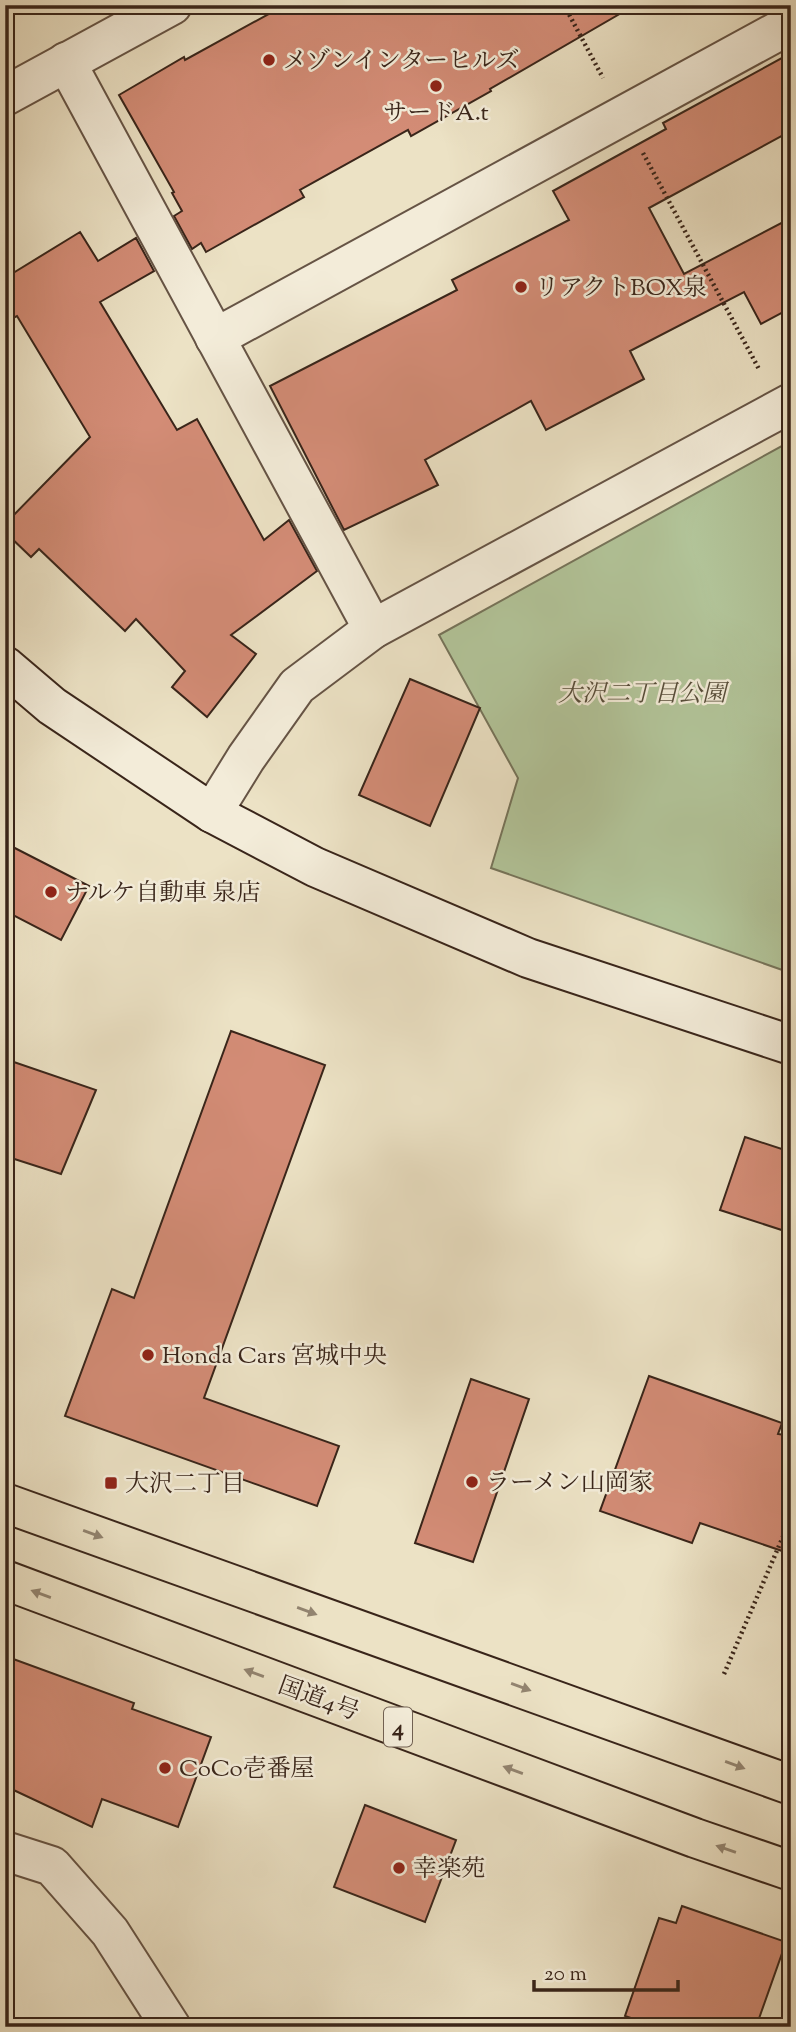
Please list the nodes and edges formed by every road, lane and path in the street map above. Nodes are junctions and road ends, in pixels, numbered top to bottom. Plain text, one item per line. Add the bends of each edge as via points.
1 (172, 5) edge
2 (564, 5) edge
3 (791, 24) edge
4 (66, 62) junction
5 (5, 96) edge
6 (623, 116) junction
7 (215, 338) junction
8 (785, 406) edge
9 (373, 629) junction
10 (5, 666) edge
11 (212, 813) junction
12 (791, 1045) edge
13 (5, 1503) edge
14 (791, 1518) edge
15 (5, 1580) edge
16 (724, 1674) dead end
17 (791, 1785) edge
18 (5, 1851) edge
19 (791, 1871) edge
20 (170, 2027) edge

1 - 4 street
2 - 6 path
3 - 6 street
4 - 5 street
4 - 7 street
6 - 7 street
6 - 8 path
7 - 9 street
8 - 9 street
9 - 11 street via 297,686
10 - 11 street via 52,706
11 - 12 street via 315,867 528,958
13 -> 17 highway
14 - 16 path
19 -> 15 highway, 国道4号 / 4
18 - 20 street via 52,1866 110,1932

